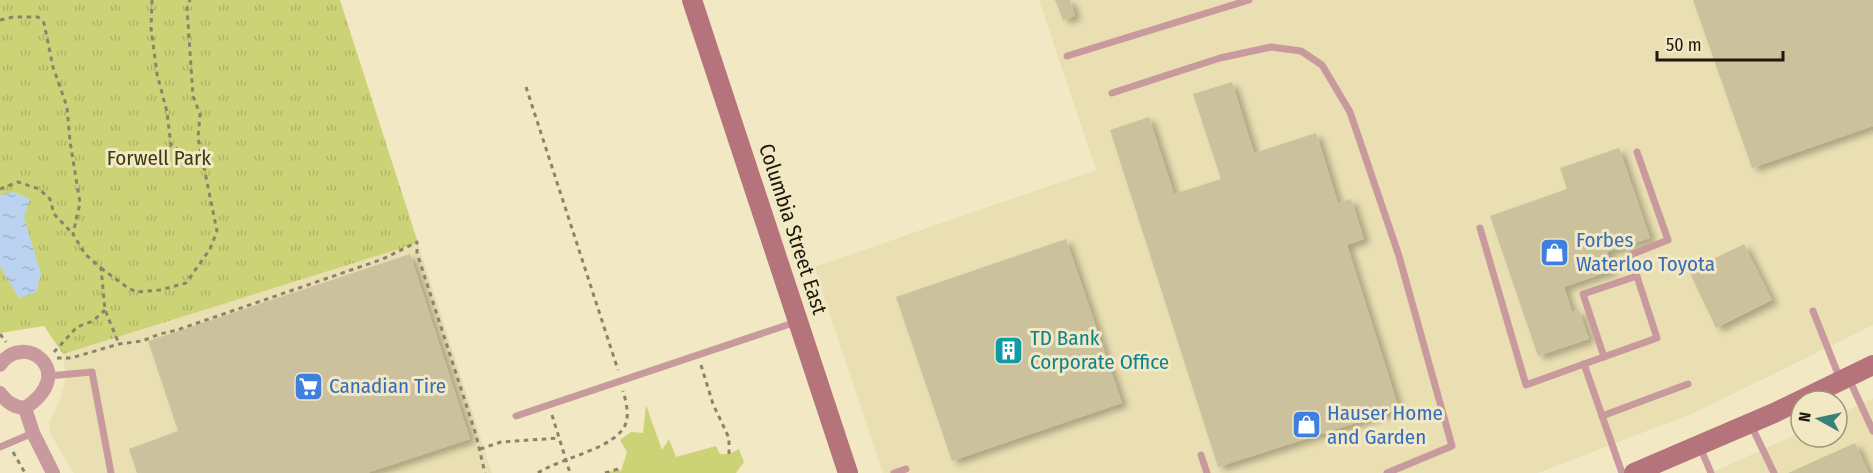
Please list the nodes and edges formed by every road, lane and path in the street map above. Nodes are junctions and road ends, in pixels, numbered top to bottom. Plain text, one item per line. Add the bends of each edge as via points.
1 (152, 0) edge
2 (190, 0) edge
3 (692, 0) edge
4 (1249, 0) edge
5 (0, 20) edge
6 (1067, 56) dead end
7 (526, 87) dead end
8 (1112, 93) dead end
9 (1636, 152) dead end
10 (201, 154) junction
11 (0, 189) edge
12 (1480, 228) dead end
13 (73, 234) junction
14 (102, 268) junction
15 (1636, 276) junction
16 (105, 310) junction
17 (1813, 311) dead end
18 (798, 321) junction
19 (119, 344) junction
20 (697, 354) junction
21 (1604, 357) junction
22 (43, 361) junction
23 (1584, 364) junction
24 (0, 365) edge
25 (1873, 365) edge
26 (48, 376) junction
27 (1844, 379) junction
28 (621, 380) junction
29 (1688, 384) dead end
30 (0, 393) edge
31 (25, 408) junction
32 (516, 416) dead end
33 (1602, 416) junction
34 (552, 418) dead end
35 (1750, 423) junction
36 (1873, 431) edge
37 (33, 433) junction
38 (559, 438) junction
39 (8, 444) junction
40 (1699, 445) junction
41 (0, 447) edge
42 (480, 449) junction
43 (729, 454) dead end
44 (1201, 455) dead end
45 (566, 460) junction
46 (906, 469) dead end
47 (621, 471) dead end
48 (25, 473) edge
49 (53, 473) edge
50 (111, 473) edge
51 (485, 473) edge
52 (538, 473) edge
53 (570, 473) edge
54 (605, 473) edge
55 (848, 473) edge
56 (894, 473) edge
57 (1207, 473) edge
58 (1387, 473) edge
59 (1623, 473) edge
60 (1634, 473) edge
61 (1711, 473) edge
62 (1774, 473) edge

1 - 10 path via 151,28 171,146
2 - 10 path via 187,8 193,96 200,114
3 - 18 main road, Columbia Street East
4 - 6 lane
5 - 13 path via 38,17 44,23 67,107 80,203
7 - 28 path
8 - 58 lane via 1220,58 1270,47 1301,51 1322,65 1350,112 1399,256 1452,446
9 - 15 lane via 1668,240 1630,255
10 - 14 path via 217,231 210,249 186,282 137,292
11 - 13 path via 18,182 39,189 50,199 54,214
12 - 23 lane via 1526,385
13 - 14 path via 85,254
14 - 16 path
15 - 21 lane via 1657,338
15 - 21 lane via 1583,294
16 - 19 path
16 - 22 path via 93,321 77,327
17 - 27 lane
18 - 20 lane
18 - 55 main road, Columbia Street East
19 - 22 path via 71,358
19 - 42 path via 177,330 383,259 417,242
20 - 28 lane
20 - 43 path via 729,438
21 - 23 lane
22 - 24 street via 28,353 14,353
22 - 26 street
23 - 33 lane
25 - 27 main road
26 - 31 street via 41,395
26 - 50 lane via 92,372
27 - 35 main road
27 - 36 lane
28 - 32 lane
28 - 45 path via 627,404 626,423 617,436
29 - 33 lane
30 - 31 street via 7,402
31 - 37 street
33 - 59 lane
34 - 38 path
35 - 40 main road
35 - 62 lane
37 - 39 lane
37 - 49 street
38 - 42 path via 501,442
38 - 45 path
39 - 41 lane
39 - 48 path
40 - 60 main road
40 - 61 lane
42 - 51 path
44 - 57 lane
45 - 52 path
45 - 53 path
46 - 56 lane
47 - 54 path

